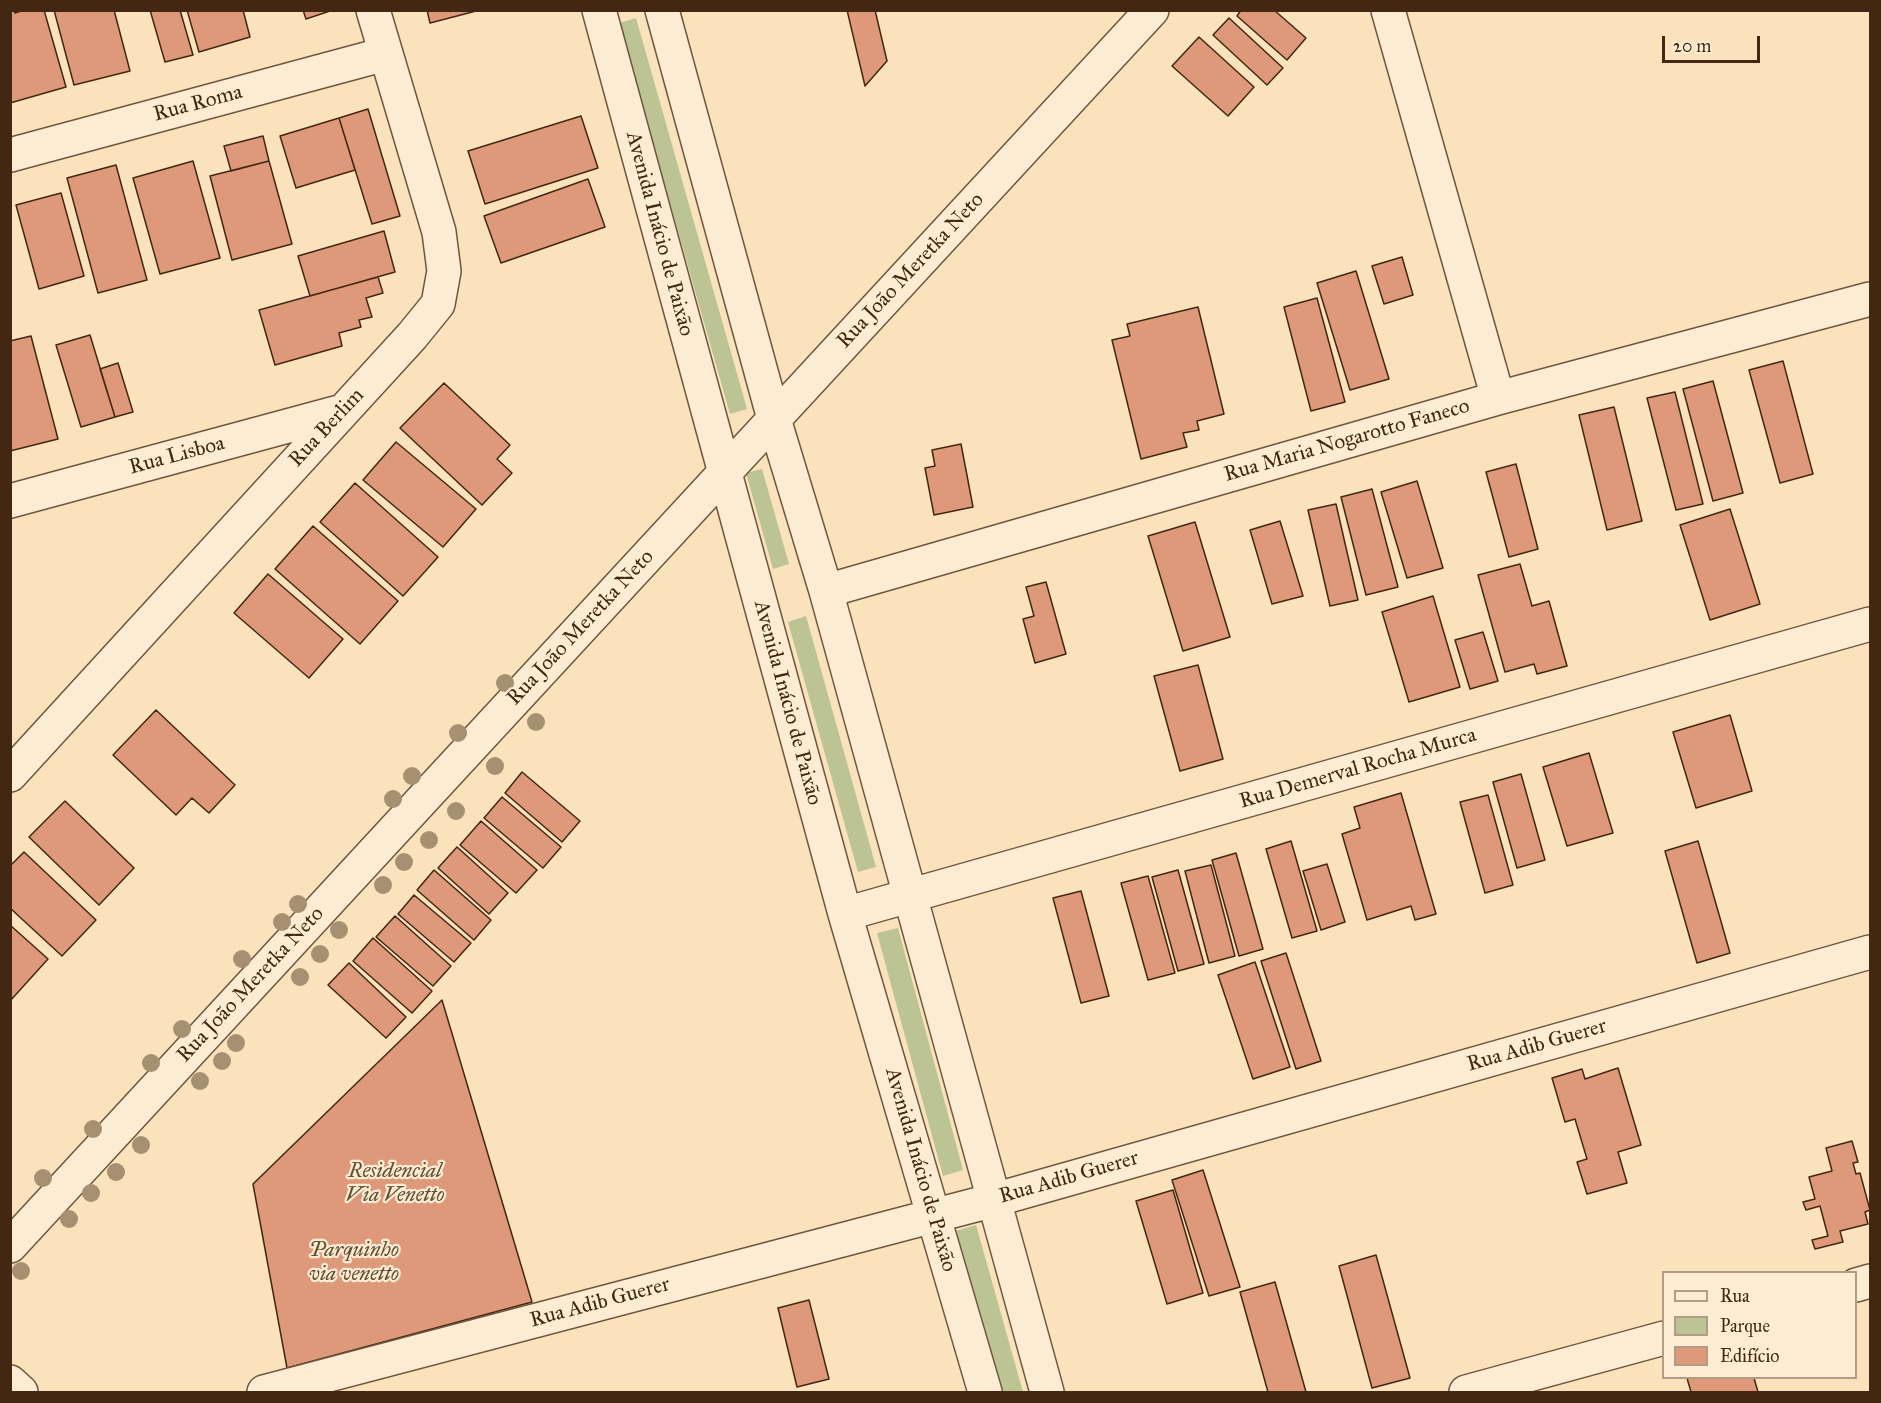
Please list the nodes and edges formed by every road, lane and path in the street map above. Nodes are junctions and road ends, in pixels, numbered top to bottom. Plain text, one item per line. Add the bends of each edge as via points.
1 (373, 10) edge
2 (599, 10) edge
3 (662, 10) edge
4 (1152, 10) edge
5 (1388, 10) edge
6 (385, 54) junction
7 (10, 155) edge
8 (1870, 299) edge
9 (1498, 398) junction
10 (343, 411) junction
11 (774, 419) junction
12 (724, 474) junction
13 (10, 501) edge
14 (826, 591) junction
15 (1870, 624) edge
16 (10, 775) edge
17 (910, 895) junction
18 (845, 914) junction
19 (1870, 952) edge
20 (994, 1200) junction
21 (933, 1215) junction
22 (10, 1246) edge
23 (1662, 1339) edge
24 (10, 1382) edge
25 (21, 1392) edge
26 (264, 1392) edge
27 (985, 1392) edge
28 (1047, 1392) edge
29 (1466, 1392) edge

1 - 6 street, Rua Berlim
2 - 12 street, Avenida Inácio de Paixão
3 - 11 street
4 - 11 street, Rua João Meretka Neto
5 - 9 street
6 - 7 street, Rua Roma
6 - 10 street, Rua Berlim via 439,232 444,272 438,304
8 - 9 street, Rua Maria Nogarotto Faneco
9 - 14 street, Rua Maria Nogarotto Faneco
10 - 13 street, Rua Lisboa
10 - 16 street, Rua Berlim
11 - 12 street, Rua João Meretka Neto
11 - 14 street
12 - 18 street, Avenida Inácio de Paixão
12 - 22 street, Rua João Meretka Neto
14 - 17 street
15 - 17 street, Rua Demerval Rocha Murca
17 - 18 street, Rua Demerval Rocha Murca
17 - 20 street
18 - 21 street, Avenida Inácio de Paixão
19 - 20 street, Rua Adib Guerer
20 - 21 street, Rua Adib Guerer
20 - 28 street
21 - 26 street, Rua Adib Guerer
21 - 27 street, Avenida Inácio de Paixão
23 - 29 street
24 - 25 street

